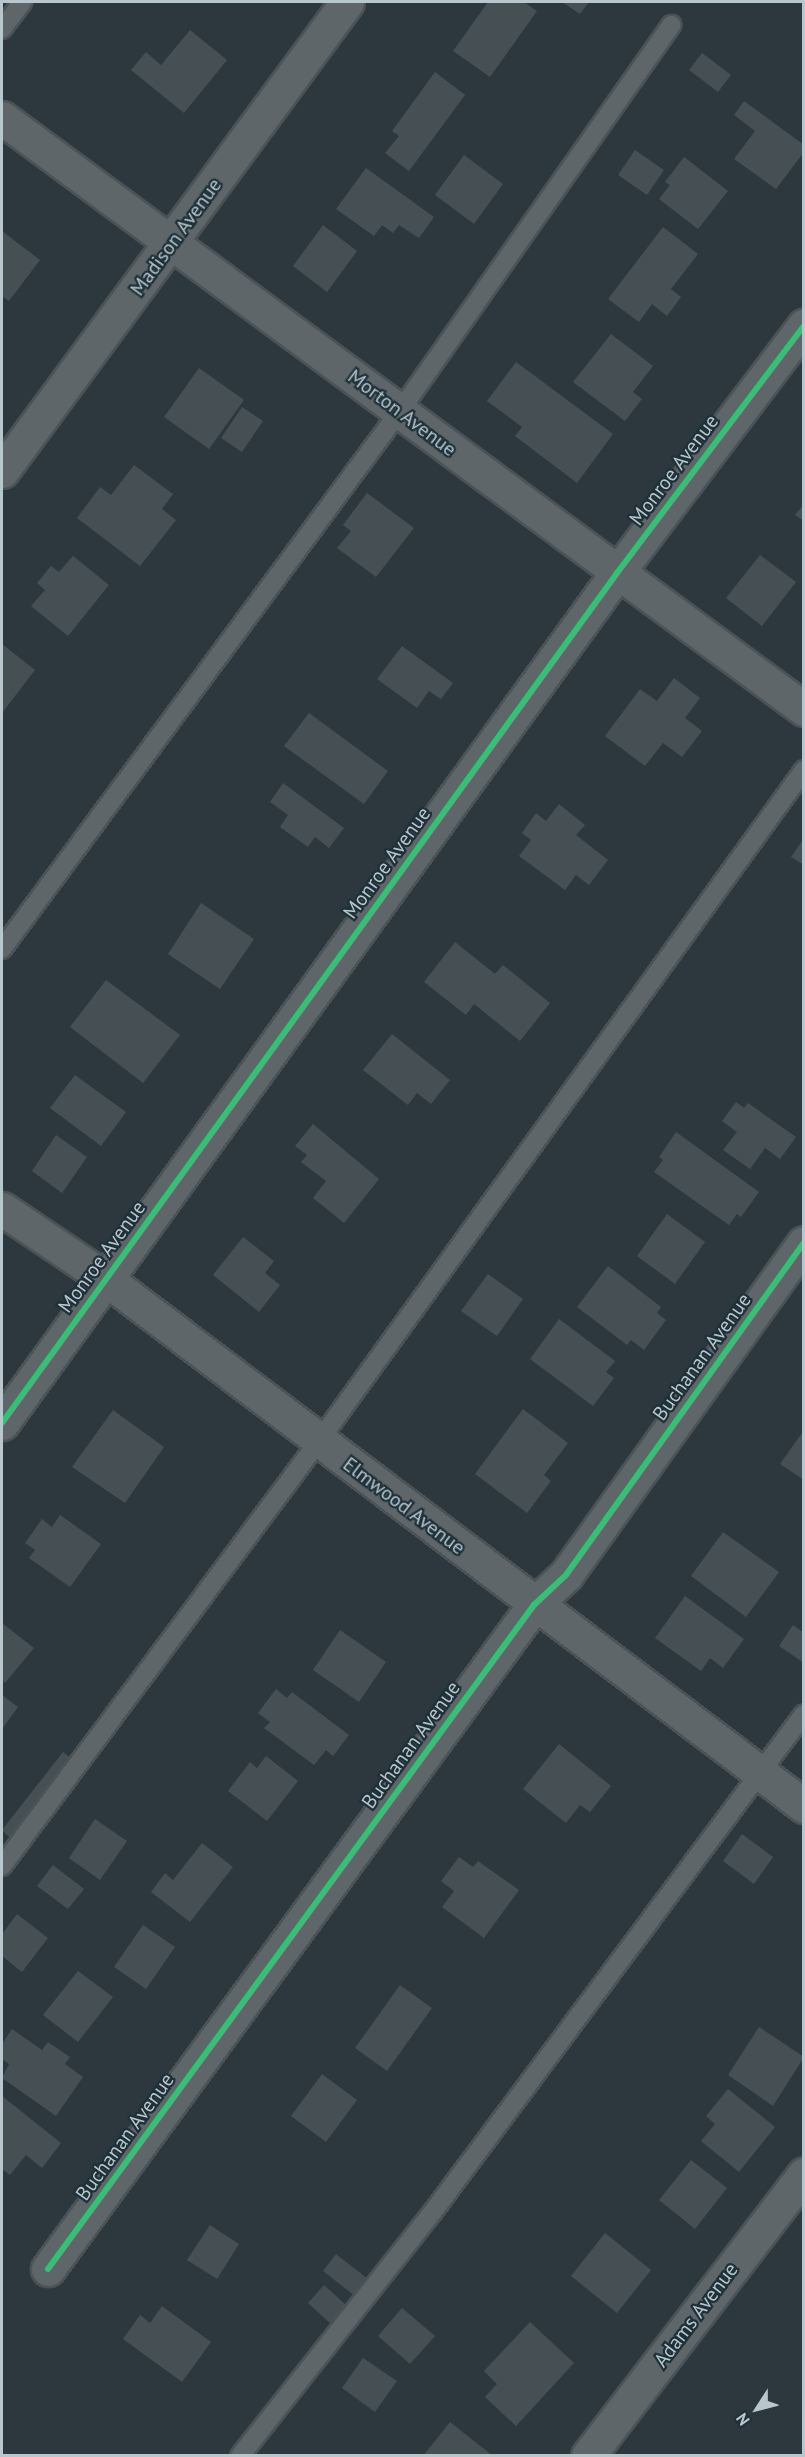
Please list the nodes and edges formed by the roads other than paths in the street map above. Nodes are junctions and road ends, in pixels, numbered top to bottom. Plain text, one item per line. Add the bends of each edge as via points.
1 (22, 2) edge
2 (346, 2) edge
3 (671, 25) dead end
4 (2, 29) edge
5 (2, 118) edge
6 (172, 242) junction
7 (804, 326) edge
8 (400, 411) junction
9 (2, 471) edge
10 (617, 573) junction
11 (804, 709) edge
12 (804, 771) edge
13 (2, 949) edge
14 (2, 1209) edge
15 (804, 1243) edge
16 (106, 1279) junction
17 (2, 1423) edge
18 (319, 1441) junction
19 (534, 1605) junction
20 (804, 1714) edge
21 (759, 1773) junction
22 (804, 1806) edge
23 (2, 1866) edge
24 (804, 2174) edge
25 (48, 2270) dead end
26 (240, 2456) edge
27 (588, 2456) edge

1 - 4 lane
2 - 6 street, Madison Avenue
3 - 8 lane
5 - 6 street, Morton Avenue
6 - 8 street, Morton Avenue
6 - 9 street, Madison Avenue
7 - 10 street, Monroe Avenue
8 - 10 street, Morton Avenue
8 - 13 lane
10 - 11 street, Morton Avenue
10 - 16 street, Monroe Avenue
12 - 18 lane
14 - 16 street, Elmwood Avenue
15 - 19 street, Buchanan Avenue via 566,1575
16 - 17 street, Monroe Avenue
16 - 18 street, Elmwood Avenue
18 - 19 street, Elmwood Avenue
18 - 23 lane
19 - 21 street, Elmwood Avenue
19 - 25 street, Buchanan Avenue
20 - 21 lane
21 - 22 street, Elmwood Avenue
21 - 26 lane via 432,2213
24 - 27 street, Adams Avenue

